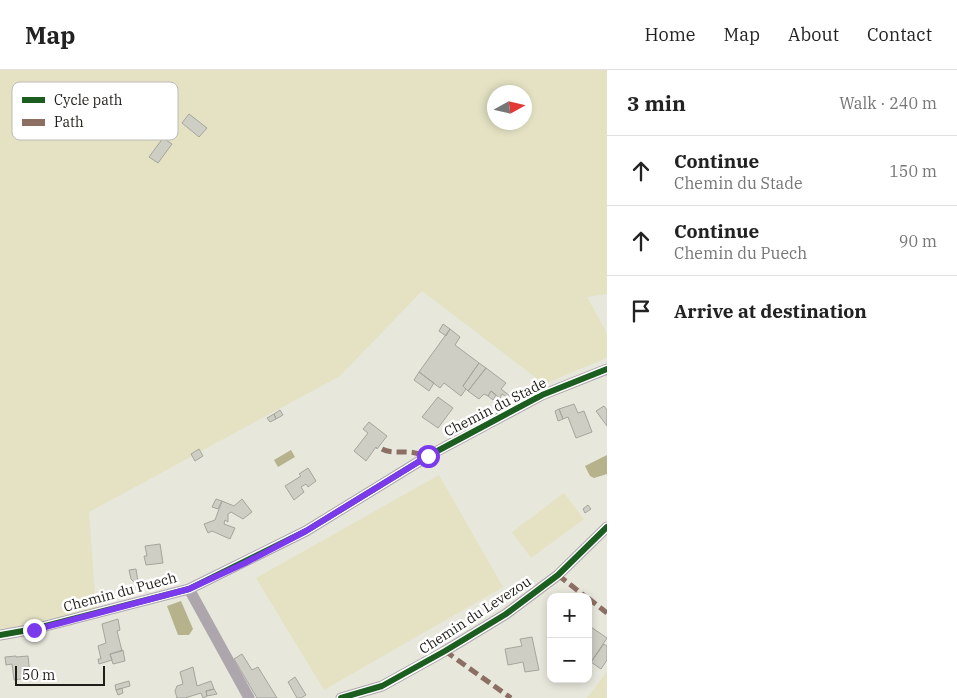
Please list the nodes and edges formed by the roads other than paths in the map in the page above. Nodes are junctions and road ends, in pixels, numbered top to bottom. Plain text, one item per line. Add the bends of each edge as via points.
1 (607, 370) edge
2 (607, 527) edge
3 (189, 589) junction
4 (0, 635) edge
5 (249, 698) edge
6 (341, 698) edge

1 - 3 street, Chemin du Stade via 542,395 428,456 306,531
2 - 6 street, Chemin du Levezou via 558,575 506,614 382,686
3 - 4 street, Chemin du Puech via 34,630
3 - 5 street

